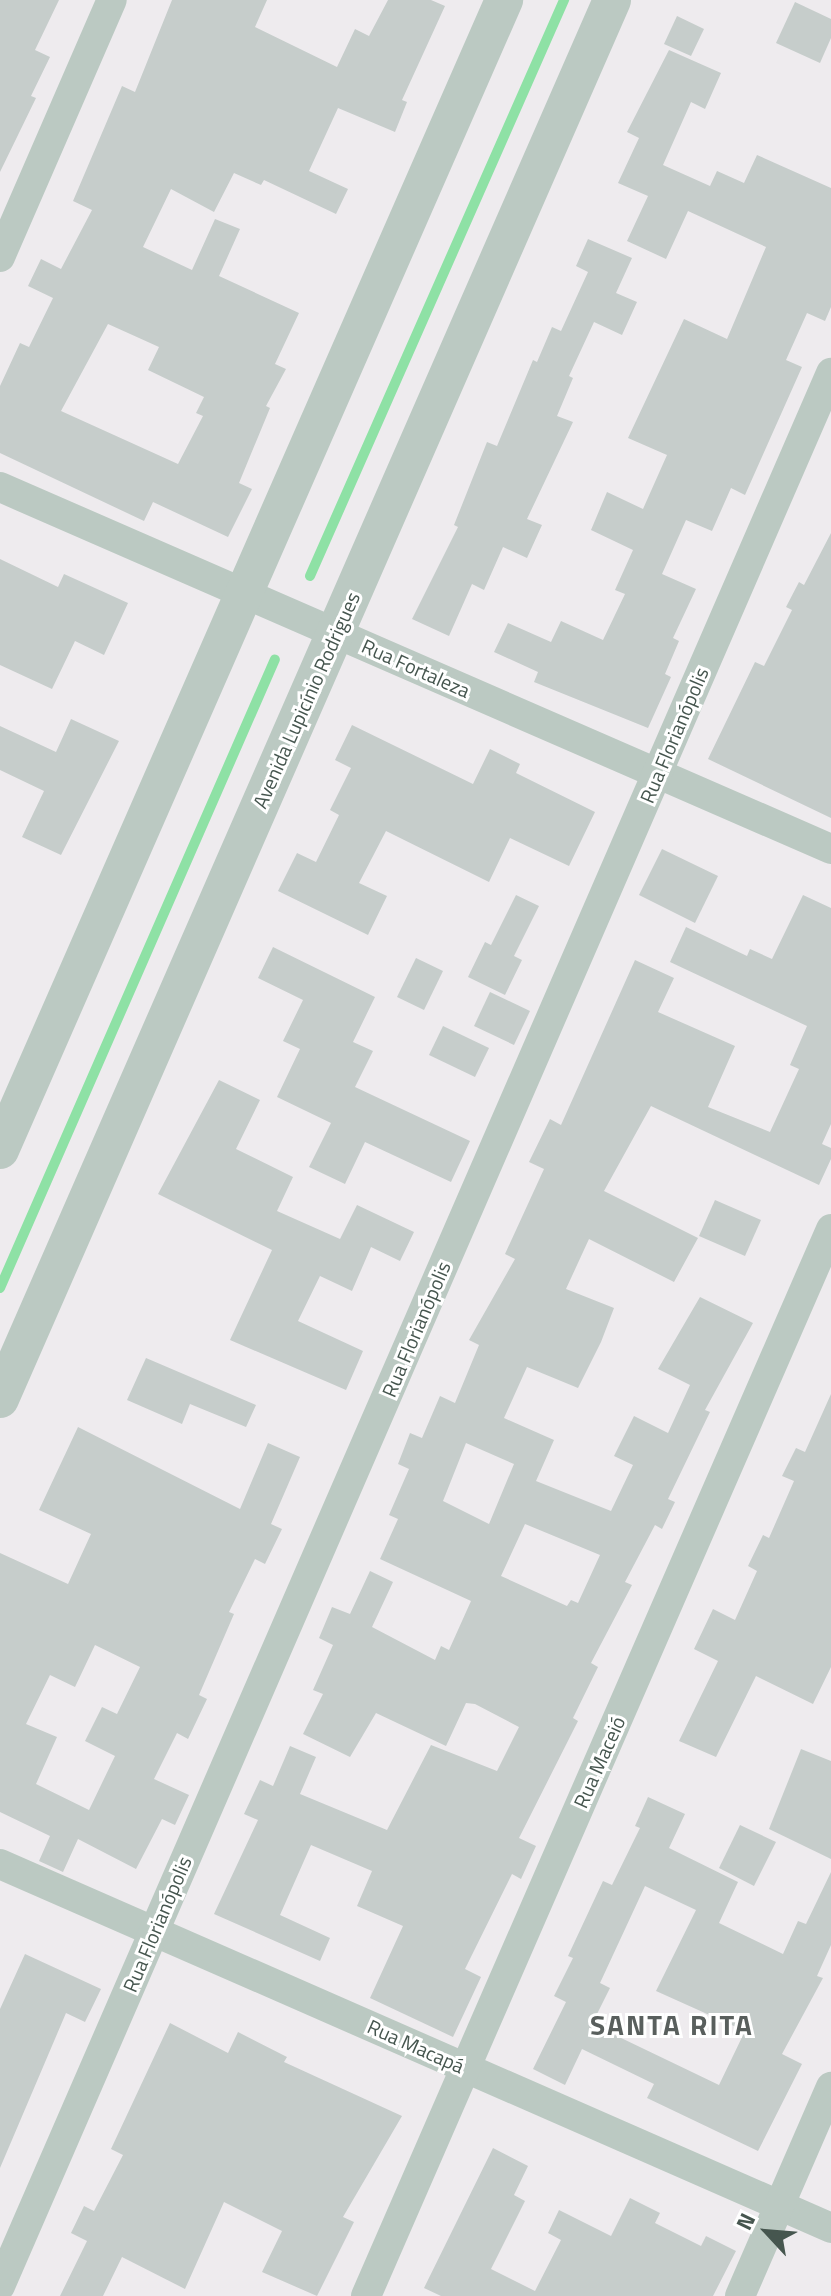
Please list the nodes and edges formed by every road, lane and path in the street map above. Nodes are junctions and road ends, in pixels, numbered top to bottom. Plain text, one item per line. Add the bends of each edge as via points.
1 (112, 0) edge
2 (504, 0) edge
3 (612, 0) edge
4 (0, 257) edge
5 (831, 373) edge
6 (0, 487) edge
7 (244, 594) junction
8 (335, 633) junction
9 (657, 774) junction
10 (831, 849) edge
11 (0, 1150) edge
12 (831, 1229) edge
13 (0, 1399) edge
14 (0, 1864) edge
15 (154, 1931) junction
16 (465, 2068) junction
17 (831, 2087) edge
18 (779, 2206) junction
19 (831, 2228) edge
20 (0, 2286) edge
21 (366, 2296) edge
22 (740, 2296) edge

1 - 4 street
2 - 7 street
3 - 8 street, Avenida Lupicínio Rodrigues
5 - 9 street, Rua Florianópolis
6 - 7 street, Rua Fortaleza
7 - 8 street, Rua Fortaleza
7 - 11 street
8 - 9 street, Rua Fortaleza
8 - 13 street, Avenida Lupicínio Rodrigues
9 - 10 street, Rua Fortaleza
9 - 15 street, Rua Florianópolis
12 - 16 street, Rua Maceió
14 - 15 street, Rua Macapá
15 - 16 street, Rua Macapá
15 - 20 street, Rua Florianópolis
16 - 18 street, Rua Macapá
16 - 21 street, Rua Maceió
17 - 18 street
18 - 19 street, Rua Macapá
18 - 22 street

